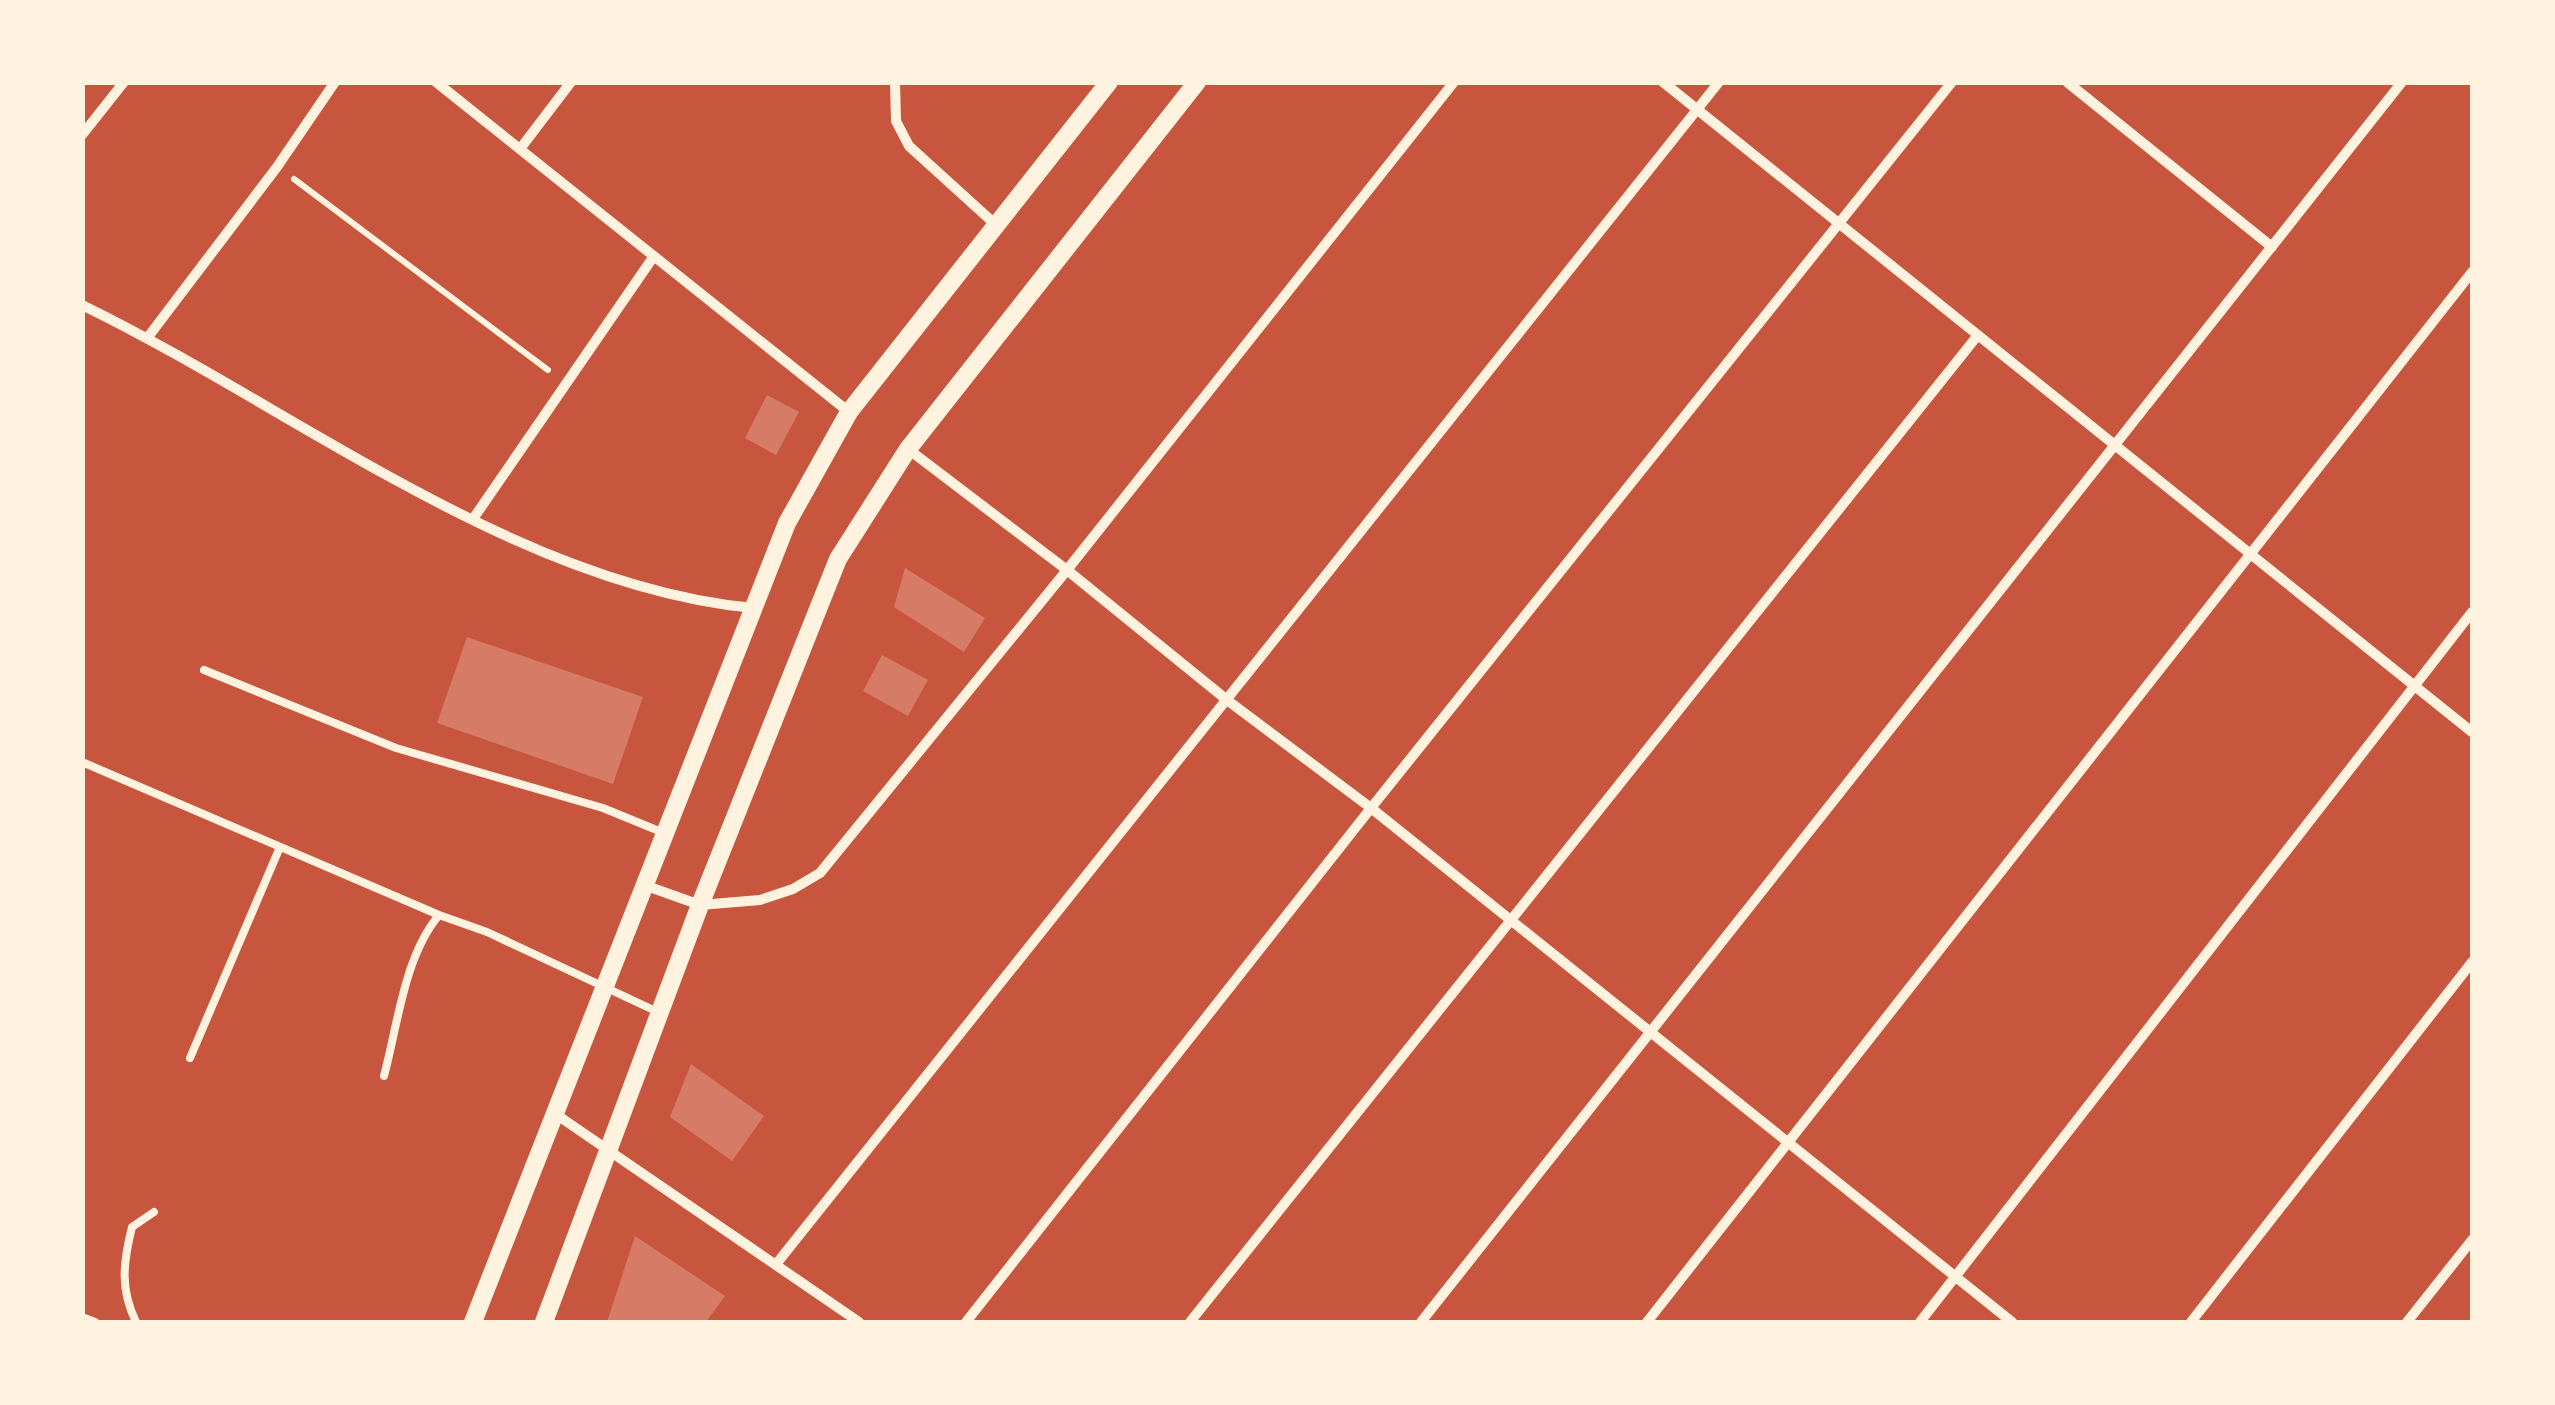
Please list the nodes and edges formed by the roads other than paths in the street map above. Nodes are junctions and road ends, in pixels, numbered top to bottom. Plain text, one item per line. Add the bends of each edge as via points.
1 (124, 82) edge
2 (335, 82) edge
3 (436, 82) edge
4 (571, 82) edge
5 (895, 82) edge
6 (1109, 82) edge
7 (1196, 82) edge
8 (1454, 82) edge
9 (1664, 82) edge
10 (1719, 82) edge
11 (1952, 82) edge
12 (2068, 82) edge
13 (2402, 82) edge
14 (1697, 110) junction
15 (82, 134) edge
16 (520, 149) junction
17 (1839, 224) junction
18 (996, 225) junction
19 (2272, 247) junction
20 (654, 256) junction
21 (2472, 272) edge
22 (82, 305) edge
23 (1978, 335) junction
24 (148, 337) junction
25 (848, 412) junction
26 (2116, 446) junction
27 (908, 449) junction
28 (473, 519) junction
29 (2250, 553) junction
30 (1067, 570) junction
31 (754, 608) junction
32 (2472, 612) edge
33 (204, 670) dead end
34 (2414, 685) junction
35 (1227, 700) junction
36 (2472, 732) edge
37 (82, 762) edge
38 (1372, 808) junction
39 (664, 833) junction
40 (280, 847) junction
41 (644, 885) junction
42 (700, 905) junction
43 (440, 915) junction
44 (1513, 921) junction
45 (2472, 962) edge
46 (602, 986) junction
47 (660, 1013) junction
48 (1652, 1033) junction
49 (190, 1058) dead end
50 (384, 1076) dead end
51 (557, 1115) junction
52 (1788, 1143) junction
53 (608, 1148) junction
54 (154, 1212) dead end
55 (2472, 1240) edge
56 (777, 1264) junction
57 (1957, 1278) junction
58 (82, 1317) edge
59 (95, 1322) edge
60 (136, 1322) edge
61 (473, 1322) edge
62 (544, 1322) edge
63 (859, 1322) edge
64 (966, 1322) edge
65 (1190, 1322) edge
66 (1422, 1322) edge
67 (1647, 1322) edge
68 (1920, 1322) edge
69 (2012, 1322) edge
70 (2191, 1322) edge
71 (2407, 1322) edge

1 - 15 street
2 - 24 street
3 - 16 street
4 - 16 street
5 - 18 street via 896,120 909,146
6 - 18 street
7 - 27 street
8 - 30 street
9 - 14 street
10 - 14 street
11 - 17 street
12 - 19 street
13 - 19 street
14 - 17 street
14 - 35 street
16 - 20 street
17 - 23 street
17 - 38 street
18 - 25 street
19 - 26 street
20 - 25 street
20 - 28 street
21 - 29 street
22 - 24 street
23 - 26 street
23 - 44 street
24 - 28 street
25 - 31 street via 787,523
26 - 29 street
26 - 48 street
27 - 30 street
27 - 42 street via 838,559
28 - 31 street via 600,575 702,604
29 - 34 street
29 - 52 street
30 - 35 street
30 - 42 street via 820,873 760,900
31 - 39 street
32 - 34 street
33 - 39 lane via 396,748 603,808
34 - 36 street
34 - 57 street
35 - 38 street
35 - 56 street
37 - 40 lane
38 - 44 street
38 - 64 street
39 - 41 street
40 - 43 lane
40 - 49 lane
41 - 42 street
41 - 46 street
42 - 47 street
43 - 46 lane
43 - 50 lane via 413,962
44 - 48 street
44 - 65 street
45 - 70 street
46 - 47 lane
46 - 51 street
47 - 53 street
48 - 52 street
48 - 66 street
51 - 53 street
51 - 61 street
52 - 57 street
52 - 67 street
53 - 56 street
53 - 62 street
54 - 60 lane via 132,1227 126,1253 125,1299
55 - 71 street
56 - 63 street
57 - 68 street
57 - 69 street
58 - 59 lane

